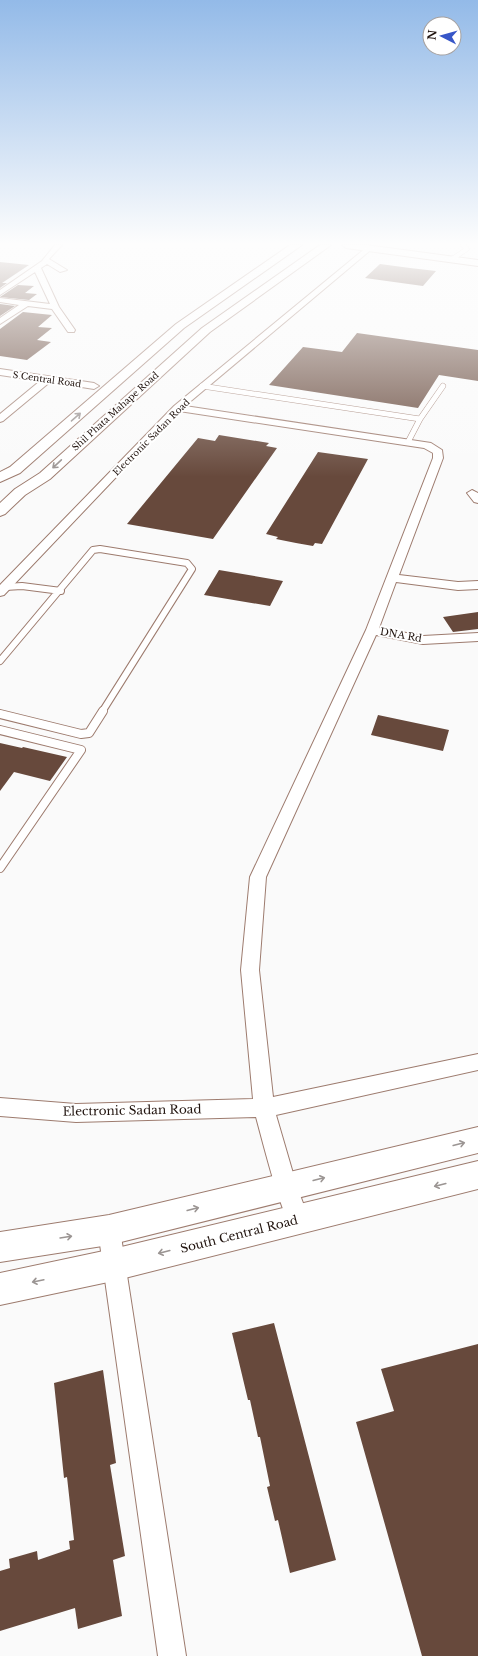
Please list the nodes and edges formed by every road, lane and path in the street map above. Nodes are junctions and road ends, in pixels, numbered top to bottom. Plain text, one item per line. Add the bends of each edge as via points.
1 (66, 322) edge
2 (170, 322) edge
3 (185, 322) edge
4 (201, 322) edge
5 (217, 322) edge
6 (279, 322) edge
7 (71, 330) dead end
8 (0, 372) edge
9 (48, 379) junction
10 (94, 386) junction
11 (202, 386) junction
12 (443, 386) dead end
13 (177, 408) junction
14 (0, 419) edge
15 (420, 419) junction
16 (43, 430) dead end
17 (408, 442) junction
18 (7, 466) edge
19 (0, 478) edge
20 (20, 492) junction
21 (0, 511) edge
22 (392, 578) junction
23 (478, 585) edge
24 (3, 589) edge
25 (61, 591) junction
26 (372, 630) junction
27 (478, 637) edge
28 (0, 661) edge
29 (0, 714) edge
30 (0, 730) edge
31 (0, 868) edge
32 (478, 1062) edge
33 (0, 1107) edge
34 (264, 1108) junction
35 (478, 1140) edge
36 (478, 1175) edge
37 (286, 1187) junction
38 (298, 1219) junction
39 (109, 1230) junction
40 (0, 1247) edge
41 (113, 1265) junction
42 (0, 1289) edge
43 (172, 1656) edge

1 - 7 street
2 - 10 main road
18 -> 3 main road
4 - 20 main road via 31,473
5 -> 20 main road, Shil Phata Mahape Road via 45,476
6 - 11 street, Electronic Sadan Road
8 - 9 street, S Central Road
9 - 10 street, S Central Road
9 - 14 street
10 - 16 main road
11 - 13 street, Electronic Sadan Road
11 - 15 lane
12 - 15 lane
13 - 17 street
13 - 24 street, Electronic Sadan Road
15 - 17 lane
17 - 22 street via 427,445 438,452 438,458
18 - 19 main road
20 - 21 main road
22 - 23 street via 458,586
22 - 26 street
24 - 25 lane via 22,586
25 - 28 lane
25 - 29 lane via 93,550 187,563 192,569 89,733 81,734
26 - 27 street, DNA Rd via 423,640
26 - 34 street via 258,877 250,970
30 - 31 lane via 81,750
32 - 34 street, Electronic Sadan Road
33 - 34 street, Electronic Sadan Road via 76,1113
34 - 37 street
37 -> 35 main road
36 -> 38 main road, South Central Road
37 - 38 street
39 -> 37 main road
38 -> 41 main road, South Central Road
40 -> 39 main road
39 - 41 street
41 -> 42 main road, South Central Road
41 - 43 street

